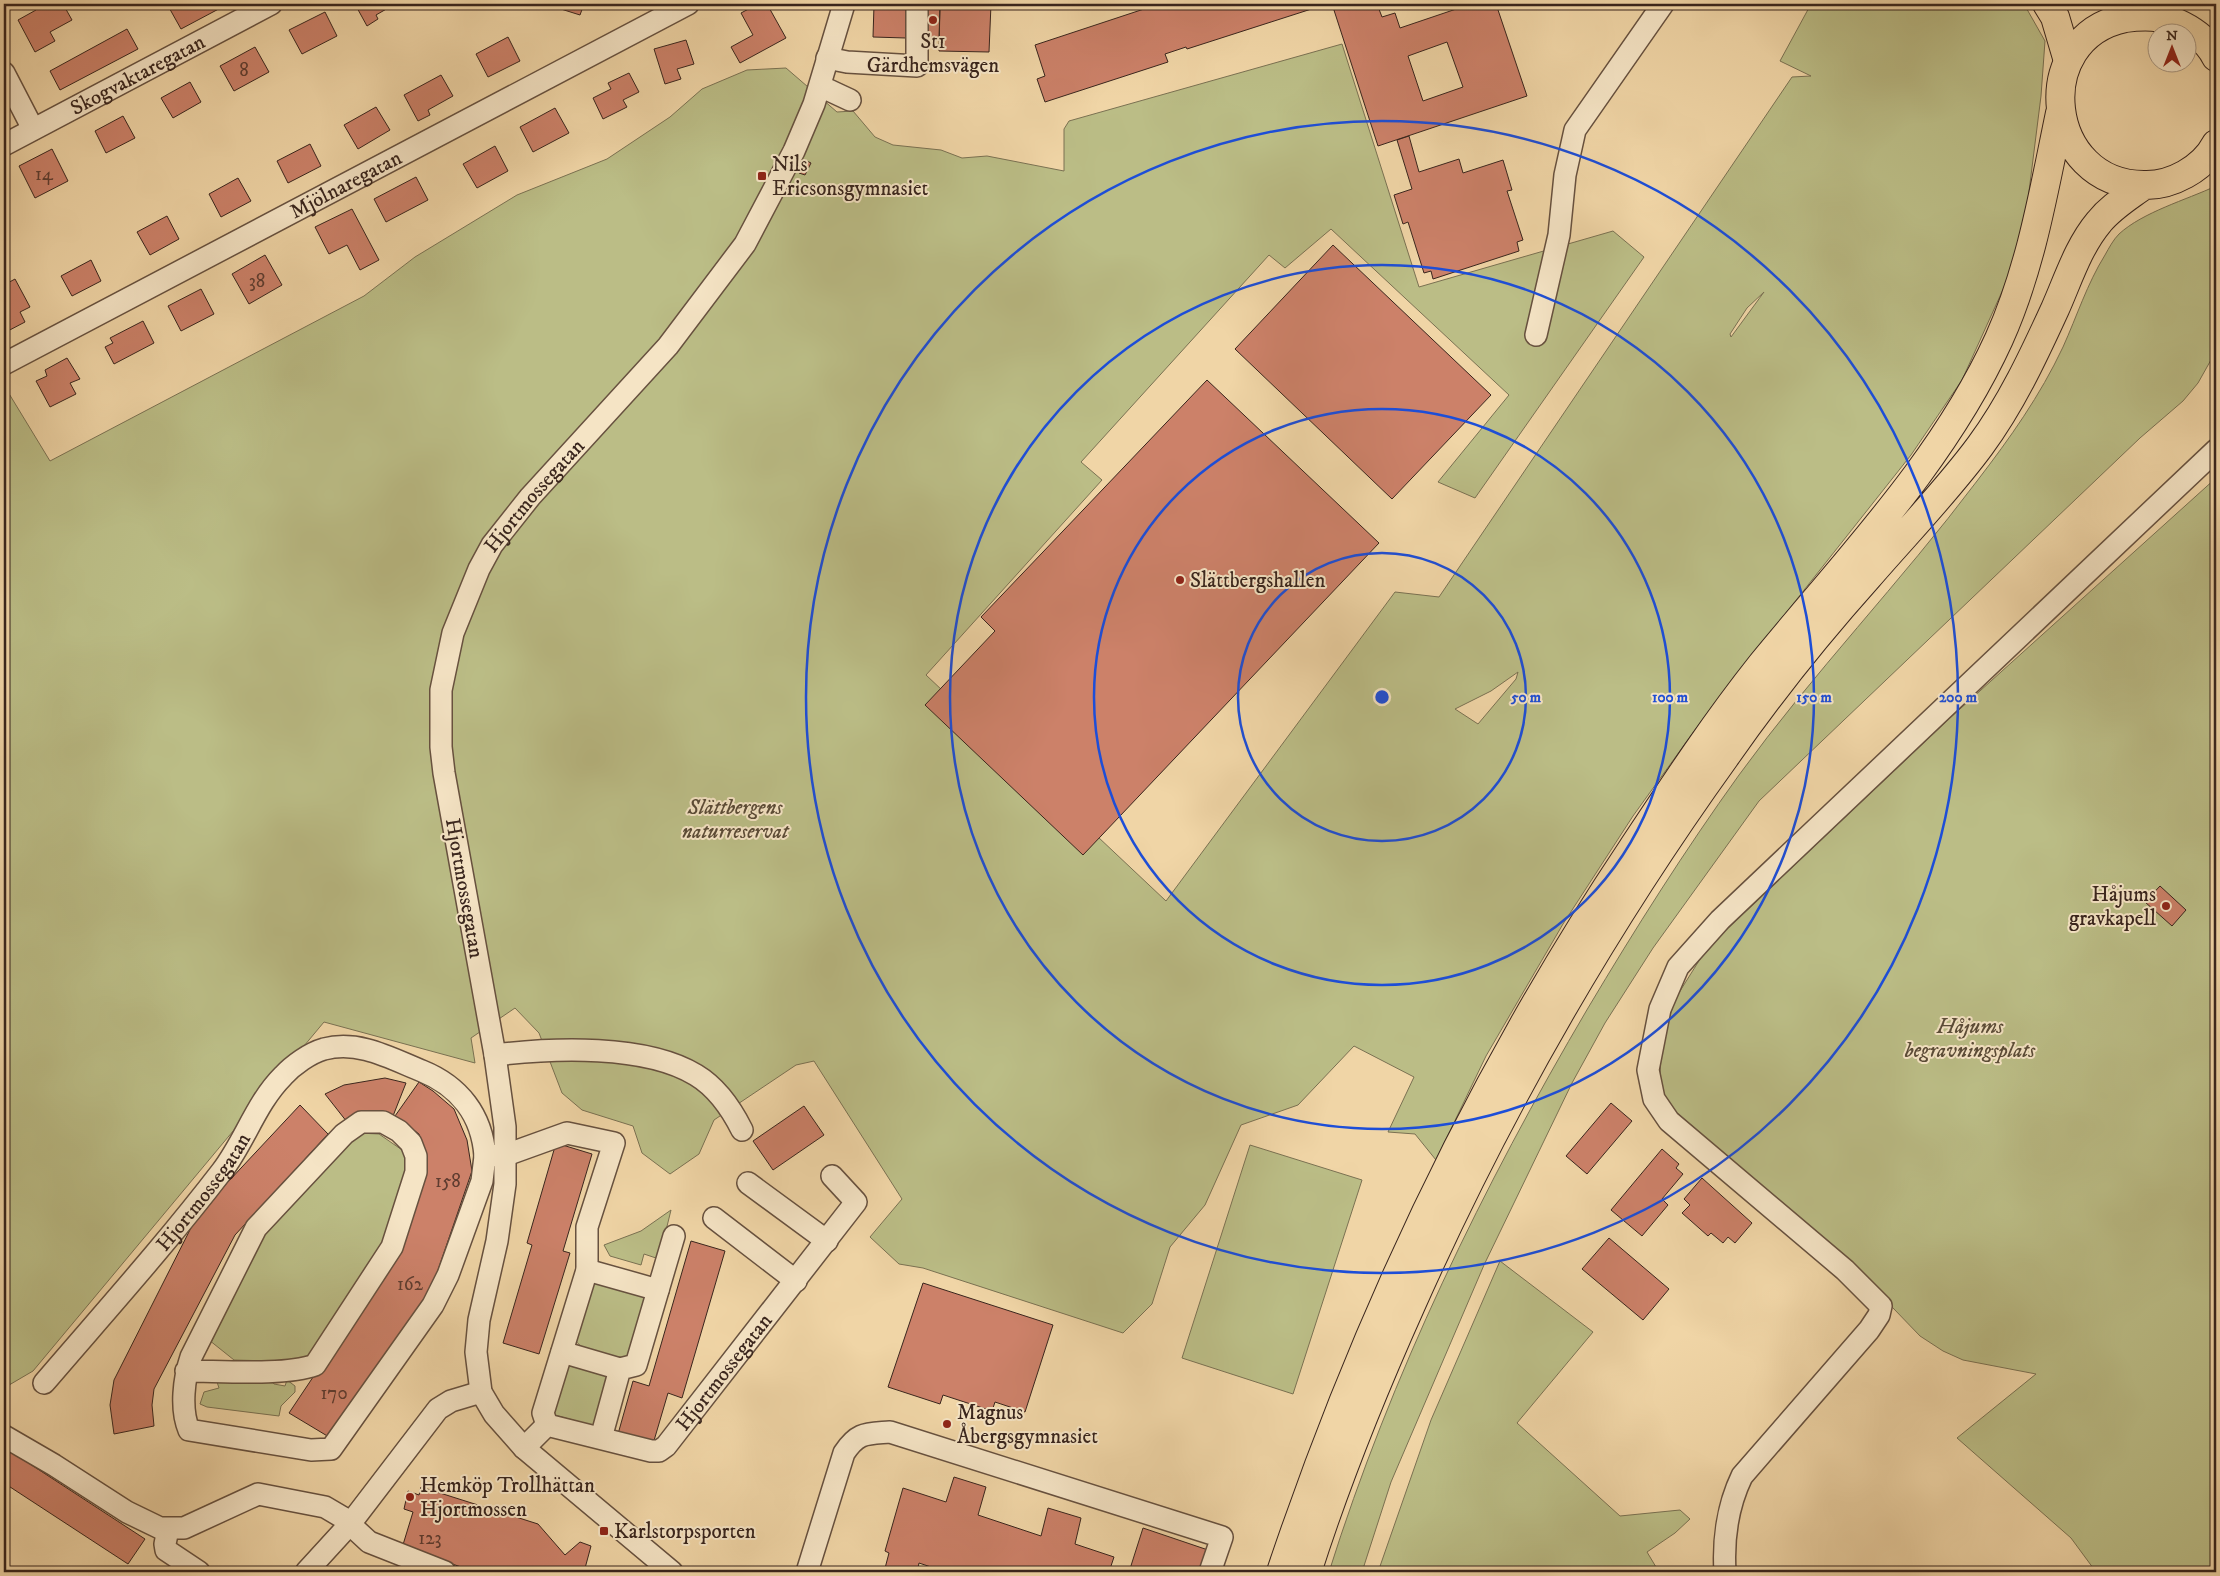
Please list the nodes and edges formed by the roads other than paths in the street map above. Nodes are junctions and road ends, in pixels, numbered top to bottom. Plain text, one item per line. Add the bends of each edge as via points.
1 (271, 4) edge
2 (688, 4) edge
3 (844, 4) edge
4 (917, 4) edge
5 (1663, 4) edge
6 (2047, 4) edge
7 (661, 9) edge
8 (2161, 11) edge
9 (2216, 57) edge
10 (828, 58) junction
11 (2068, 61) junction
12 (4, 73) edge
13 (820, 86) junction
14 (850, 100) dead end
15 (2060, 113) junction
16 (33, 129) junction
17 (4, 145) edge
18 (2212, 155) edge
19 (2144, 185) junction
20 (1536, 335) dead end
21 (4, 364) edge
22 (2216, 450) edge
23 (495, 1055) junction
24 (742, 1130) dead end
25 (506, 1155) junction
26 (485, 1156) junction
27 (832, 1176) dead end
28 (748, 1183) dead end
29 (714, 1218) dead end
30 (674, 1236) dead end
31 (827, 1241) junction
32 (587, 1270) junction
33 (796, 1280) junction
34 (658, 1290) junction
35 (562, 1352) junction
36 (620, 1369) junction
37 (186, 1371) junction
38 (44, 1383) dead end
39 (481, 1392) junction
40 (547, 1425) junction
41 (4, 1436) edge
42 (601, 1438) junction
43 (524, 1448) junction
44 (350, 1524) junction
45 (168, 1530) junction
46 (199, 1572) edge
47 (306, 1572) edge
48 (445, 1572) edge
49 (672, 1572) edge
50 (807, 1572) edge
51 (1210, 1572) edge
52 (1281, 1572) edge
53 (1307, 1572) edge
54 (1725, 1572) edge

1 - 16 street, Skogvaktaregatan
2 - 7 street, Mjölnaregatan
3 - 10 street, Hjortmossegatan
4 - 10 street via 916,66
5 - 20 street via 1575,130 1565,175 1559,236
6 - 11 main road via 2055,17
7 - 21 street, Mjölnaregatan via 272,224
8 - 9 main road via 2200,38
8 - 11 main road via 2116,20 2097,30
10 - 13 street, Hjortmossegatan
11 - 15 main road via 2062,78
12 - 16 street
13 - 14 street
13 - 23 street, Hjortmossegatan via 794,151 745,244 668,346 530,497 492,545 475,577 453,633 441,690 440,747
15 - 19 main road via 2067,136 2086,162 2098,172 2120,182
15 - 52 main road via 2041,208 2023,276 1983,370 1928,459 1879,524 1758,669 1704,744 1630,851 1568,950 1509,1052 1414,1239 1326,1445
16 - 17 street, Skogvaktaregatan
18 - 19 main road via 2172,180
19 - 53 main road via 2106,214 2085,242 2031,361 2008,405 1980,446 1780,683 1725,756 1590,960 1483,1153 1437,1248 1345,1460
22 - 54 street via 1720,920 1678,967 1660,1008 1648,1070 1654,1099 1669,1121 1844,1270 1881,1306 1869,1330 1742,1476 1734,1492 1730,1514
23 - 24 street via 554,1049 663,1060 697,1076 726,1104
23 - 25 street, Hjortmossegatan
25 - 26 street
25 - 32 street via 567,1133 614,1143 587,1227
25 - 39 street, Hjortmossegatan via 497,1241 479,1320 476,1352
26 - 37 street, Hjortmossegatan via 482,1181 448,1275 433,1305 331,1449 311,1450 189,1430 184,1420
26 - 38 street, Hjortmossegatan via 477,1120 463,1097 439,1078 368,1049 346,1046 323,1049 283,1075 256,1111 226,1166 183,1222
27 - 31 street, Hjortmossegatan via 856,1202
28 - 31 street
29 - 33 street
30 - 34 street
31 - 33 street, Hjortmossegatan
32 - 34 street
32 - 35 street
33 - 42 street, Hjortmossegatan via 659,1452
34 - 36 street via 636,1365
35 - 36 street
35 - 40 street via 543,1413
36 - 42 street
37 - 37 street via 256,1228 344,1134 361,1122 383,1122 399,1131 411,1143 416,1156 416,1172 392,1246 315,1365 283,1370
39 - 43 street via 494,1414
39 - 44 street via 451,1401 438,1410
40 - 42 street, Hjortmossegatan
40 - 43 street
41 - 45 street via 127,1512
43 - 49 street
44 - 45 street via 325,1507 258,1494 184,1528
44 - 47 street
44 - 48 street via 369,1542
45 - 46 street via 166,1550
50 - 51 street via 844,1453 854,1439 871,1433 890,1432 1222,1538

